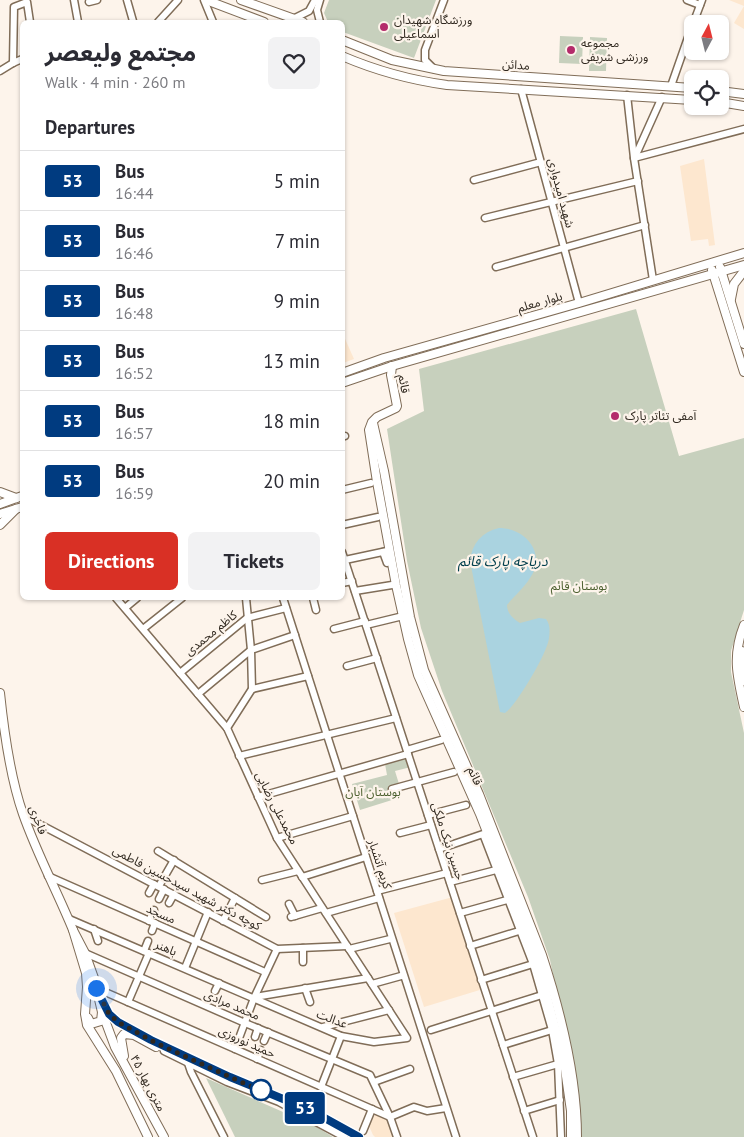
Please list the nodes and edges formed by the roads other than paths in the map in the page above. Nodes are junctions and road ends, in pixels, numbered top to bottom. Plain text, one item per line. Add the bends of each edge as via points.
1 (74, 0) edge
2 (97, 0) edge
3 (127, 0) edge
4 (178, 0) edge
5 (205, 0) edge
6 (241, 0) edge
7 (315, 0) edge
8 (320, 0) edge
9 (444, 0) edge
10 (687, 0) edge
11 (90, 2) dead end
12 (701, 2) edge
13 (309, 11) junction
14 (317, 13) junction
15 (696, 15) edge
16 (293, 19) junction
17 (30, 20) edge
18 (78, 20) edge
19 (133, 20) edge
20 (160, 20) edge
21 (212, 20) edge
22 (259, 20) edge
23 (296, 20) edge
24 (319, 20) edge
25 (345, 41) edge
26 (684, 49) edge
27 (345, 57) edge
28 (20, 60) edge
29 (13, 63) junction
30 (434, 69) junction
31 (0, 71) edge
32 (670, 86) junction
33 (684, 87) edge
34 (521, 89) junction
35 (729, 92) edge
36 (744, 94) edge
37 (627, 95) junction
38 (662, 98) junction
39 (684, 99) edge
40 (729, 104) edge
41 (744, 106) edge
42 (744, 130) edge
43 (634, 158) junction
44 (541, 162) junction
45 (474, 180) dead end
46 (638, 181) junction
47 (551, 201) junction
48 (485, 218) dead end
49 (645, 225) junction
50 (564, 248) junction
51 (744, 253) edge
52 (718, 260) junction
53 (710, 263) junction
54 (744, 265) edge
55 (496, 267) dead end
56 (722, 271) junction
57 (744, 271) edge
58 (713, 273) junction
59 (701, 276) junction
60 (653, 280) junction
61 (717, 286) junction
62 (730, 301) junction
63 (579, 303) junction
64 (744, 344) edge
65 (392, 366) junction
66 (345, 371) edge
67 (744, 372) edge
68 (345, 382) edge
69 (372, 422) junction
70 (371, 483) dead end
71 (345, 489) edge
72 (0, 492) edge
73 (19, 497) edge
74 (0, 504) edge
75 (20, 508) edge
76 (0, 514) edge
77 (378, 517) dead end
78 (345, 524) edge
79 (0, 525) edge
80 (345, 560) joint
81 (387, 563) dead end
82 (352, 580) junction
83 (345, 582) edge
84 (392, 585) dead end
85 (355, 591) junction
86 (118, 600) edge
87 (135, 600) edge
88 (179, 600) edge
89 (246, 600) edge
90 (284, 600) edge
91 (314, 600) edge
92 (125, 608) junction
93 (286, 608) junction
94 (316, 610) dead end
95 (399, 617) dead end
96 (247, 618) junction
97 (366, 623) junction
98 (744, 625) edge
99 (143, 629) junction
100 (334, 629) dead end
101 (295, 635) junction
102 (744, 639) edge
103 (251, 650) junction
104 (377, 658) junction
105 (347, 666) dead end
106 (180, 673) junction
107 (308, 676) junction
108 (744, 681) edge
109 (252, 689) junction
110 (0, 693) edge
111 (198, 694) junction
112 (744, 707) edge
113 (1, 709) edge
114 (396, 718) junction
115 (227, 728) junction
116 (326, 734) junction
117 (441, 740) dead end
118 (407, 752) junction
119 (239, 756) junction
120 (454, 772) dead end
121 (339, 773) junction
122 (418, 783) junction
123 (392, 789) dead end
124 (258, 797) junction
125 (466, 805) dead end
126 (428, 815) junction
127 (24, 816) junction
128 (353, 816) junction
129 (431, 825) junction
130 (400, 833) dead end
131 (277, 838) junction
132 (439, 849) junction
133 (158, 851) dead end
134 (366, 857) junction
135 (174, 860) junction
136 (496, 870) junction
137 (447, 873) junction
138 (300, 874) junction
139 (48, 876) junction
140 (262, 880) dead end
141 (450, 882) junction
142 (159, 886) junction
143 (149, 893) dead end
144 (174, 894) junction
145 (378, 894) junction
146 (236, 898) junction
147 (159, 899) dead end
148 (507, 900) junction
149 (169, 903) dead end
150 (289, 904) dead end
151 (154, 910) dead end
152 (324, 910) junction
153 (208, 912) junction
154 (460, 913) junction
155 (266, 917) dead end
156 (69, 919) junction
157 (223, 921) junction
158 (152, 922) junction
159 (73, 930) junction
160 (94, 930) junction
161 (152, 931) dead end
162 (519, 931) junction
163 (390, 939) dead end
164 (98, 941) dead end
165 (148, 941) dead end
166 (196, 942) junction
167 (470, 946) junction
168 (348, 947) junction
169 (303, 948) junction
170 (277, 949) junction
171 (147, 952) junction
172 (85, 953) junction
173 (303, 962) dead end
174 (533, 964) junction
175 (185, 968) junction
176 (265, 972) junction
177 (139, 976) junction
178 (401, 976) dead end
179 (368, 978) junction
180 (481, 980) junction
181 (219, 983) junction
182 (372, 984) junction
183 (96, 988) junction
184 (305, 988) junction
185 (215, 991) dead end
186 (542, 996) junction
187 (254, 998) junction
188 (128, 1002) junction
189 (310, 1002) dead end
190 (389, 1010) junction
191 (492, 1011) junction
192 (102, 1012) junction
193 (85, 1014) junction
194 (245, 1023) junction
195 (322, 1027) junction
196 (258, 1028) junction
197 (432, 1030) dead end
198 (552, 1030) junction
199 (268, 1032) junction
200 (340, 1036) junction
201 (255, 1037) dead end
202 (406, 1038) joint
203 (264, 1041) dead end
204 (503, 1045) junction
205 (156, 1047) joint
206 (235, 1049) junction
207 (261, 1050) dead end
208 (258, 1059) junction
209 (331, 1059) junction
210 (188, 1063) junction
211 (558, 1064) junction
212 (126, 1066) junction
213 (410, 1069) dead end
214 (514, 1078) junction
215 (374, 1082) junction
216 (321, 1087) junction
217 (560, 1100) junction
218 (446, 1108) junction
219 (372, 1109) junction
220 (524, 1110) junction
221 (390, 1117) junction
222 (361, 1134) edge
223 (558, 1136) edge
224 (148, 1137) edge
225 (164, 1137) edge
226 (224, 1137) edge
227 (344, 1137) edge
228 (397, 1137) edge
229 (456, 1137) edge
230 (533, 1137) edge
231 (571, 1137) edge
232 (577, 1137) edge

1 - 18 street
2 - 11 street
3 - 19 street
4 - 20 street
5 - 21 street
5 - 22 main road
6 - 16 main road
7 - 13 street
8 - 14 street
9 - 30 street via 425,50 425,60
10 - 12 street
12 - 15 street
13 - 14 street via 311,16
13 - 16 street
14 - 24 street
16 - 23 main road
17 - 29 street via 27,2 14,7
25 - 30 main road, مدائن via 392,60
26 - 32 street
27 - 34 main road, مدائن via 417,81
28 - 29 street
29 - 31 street
30 - 32 main road, مدائن
32 - 33 main road, مدائن
34 - 37 main road, مدائن
34 - 44 street, شهيد امیدواری
35 - 36 main road
37 - 38 main road, مدائن
37 - 43 street
38 - 39 main road, مدائن
38 - 43 street
40 - 41 main road
42 - 43 street
43 - 46 street
44 - 45 street
44 - 47 street, شهيد امیدواری
46 - 47 street
46 - 49 street
47 - 48 street
47 - 50 street, شهيد امیدواری
49 - 50 street
49 - 60 street
50 - 55 street
50 - 63 street, شهيد امیدواری
51 - 52 main road, بلوار معلم
52 - 53 main road, بلوار معلم
52 - 56 main road
53 - 58 main road
53 - 60 main road, بلوار معلم
54 - 56 main road, بلوار معلم
56 - 58 main road, بلوار معلم
56 - 62 main road
57 - 62 main road via 734,284
58 - 59 main road, بلوار معلم
58 - 61 main road
59 - 61 main road
59 - 65 main road, بلوار معلم
60 - 63 main road, بلوار معلم
61 - 67 main road
62 - 64 main road
63 - 66 main road, بلوار معلم
65 - 68 main road, بلوار معلم
65 - 69 main road, قائم via 390,375 397,406
69 - 231 main road, قائم via 369,430 377,482 396,585 418,675 480,814 539,966 564,1062
69 - 232 main road, قائم via 410,617 424,670 479,794 542,955 569,1059 577,1110
70 - 71 street
72 - 73 main road
73 - 74 main road
75 - 76 main road
75 - 79 main road
77 - 78 street
80 - 81 street via 385,551
80 - 82 street, حسین نیک ملکی
82 - 83 street
82 - 85 street, حسین نیک ملکی
84 - 85 street
85 - 97 street, حسین نیک ملکی
86 - 92 street, محمدعلی رضایی
87 - 92 street
88 - 99 street
89 - 96 street
90 - 93 street, کریم آتشبار
91 - 94 street
92 - 99 street, محمدعلی رضایی
93 - 96 street, کاظم محمدی
93 - 101 street, کریم آتشبار
95 - 97 street
96 - 103 street
96 - 106 street, کاظم محمدی
97 - 100 street
97 - 104 street, حسین نیک ملکی
98 - 112 main road via 738,640 736,664
99 - 106 street, محمدعلی رضایی
101 - 103 street
101 - 107 street, کریم آتشبار
102 - 108 main road via 741,655
103 - 109 street
103 - 111 street
104 - 105 street
104 - 114 street, حسین نیک ملکی
106 - 111 street, محمدعلی رضایی
107 - 109 street
107 - 116 street, کریم آتشبار
109 - 115 street
110 - 113 main road, فاخری
111 - 115 street, محمدعلی رضایی
113 - 127 main road, فاخری
114 - 116 street
114 - 118 street, حسین نیک ملکی
115 - 119 street, محمدعلی رضایی
116 - 119 street
116 - 121 street, کریم آتشبار
117 - 118 street
118 - 121 street
118 - 122 street, حسین نیک ملکی
119 - 124 street, محمدعلی رضایی
120 - 122 street
121 - 124 street
121 - 128 street, کریم آتشبار
122 - 123 street
122 - 126 street, حسین نیک ملکی
124 - 131 street, محمدعلی رضایی
125 - 126 street
126 - 129 street, حسین نیک ملکی
127 - 139 main road, فاخری
127 - 142 street, کوچه دکتر شهید سیدحسین فاطمی
128 - 131 street
128 - 134 street, کریم آتشبار
129 - 130 street
129 - 132 street, حسین نیک ملکی
131 - 138 street, محمدعلی رضایی
132 - 136 street via 483,834
132 - 137 street, حسین نیک ملکی
133 - 135 street
134 - 138 street
134 - 145 street, کریم آتشبار
135 - 142 street
135 - 146 street
136 - 141 street
136 - 148 street
137 - 141 street, حسین نیک ملکی
137 - 145 street
138 - 140 street
138 - 152 street, محمدعلی رضایی
139 - 156 main road, فاخری
139 - 158 street, مسجد via 138,920
141 - 154 street, حسین نیک ملکی
142 - 143 street
142 - 144 street, کوچه دکتر شهید سیدحسین فاطمی
142 - 147 street
144 - 149 street
144 - 153 street, کوچه دکتر شهید سیدحسین فاطمی
145 - 152 street
145 - 218 street, کریم آتشبار
146 - 155 street
146 - 157 street
148 - 154 street
148 - 162 street
150 - 152 street via 293,917
151 - 158 street
152 - 168 street, محمدعلی رضایی
153 - 157 street, کوچه دکتر شهید سیدحسین فاطمی
153 - 166 street
154 - 167 street, حسین نیک ملکی
156 - 159 main road, فاخری
156 - 160 street, باهنر
157 - 170 street, کوچه دکتر شهید سیدحسین فاطمی
158 - 161 street
158 - 166 street, مسجد
159 - 172 main road, فاخری
159 - 193 main road, فاخری via 86,973
160 - 164 street
160 - 171 street, باهنر
162 - 167 street
162 - 174 street
163 - 168 street, کوچه دکتر شهید سیدحسین فاطمی
165 - 171 street
166 - 175 street
166 - 176 street, مسجد
167 - 180 street, حسین نیک ملکی
168 - 169 street, کوچه دکتر شهید سیدحسین فاطمی
168 - 179 street, محمدعلی رضایی
169 - 170 street, کوچه دکتر شهید سیدحسین فاطمی
169 - 173 street
170 - 176 street
171 - 175 street, باهنر
171 - 177 street
172 - 177 street, محمد مرادی
172 - 183 main road, فاخری
174 - 180 street
174 - 186 street
175 - 181 street, باهنر
176 - 187 street
177 - 188 street
177 - 194 street, محمد مرادی
178 - 182 street
179 - 182 street, محمدعلی رضایی
179 - 184 street
180 - 191 street, حسین نیک ملکی
181 - 185 street
181 - 187 street, باهنر
182 - 190 street, محمدعلی رضایی
183 - 188 street, حمید نوروزی
183 - 192 main road, فاخری
183 - 222 street via 109,1014 118,1022 230,1077
184 - 187 street
184 - 189 street
186 - 191 street
186 - 198 street
187 - 194 street
187 - 195 street, عدالت
188 - 206 street, حمید نوروزی
190 - 195 street
190 - 202 street, محمدعلی رضایی
191 - 197 street
191 - 204 street, حسین نیک ملکی
192 - 193 main road via 101,1022 94,1024
192 - 212 main road, ۴۵ متری بهار
193 - 224 main road, ۴۵ متری بهار
194 - 196 street, محمد مرادی
194 - 206 street
195 - 200 street, عدالت
196 - 199 street, محمد مرادی
196 - 201 street
198 - 204 street
198 - 211 street
199 - 203 street
199 - 209 street, محمد مرادی
200 - 202 street, عدالت via 374,1042
200 - 209 street
204 - 214 street, حسین نیک ملکی
205 - 210 street
205 - 212 main road via 134,1035 124,1034 121,1045
206 - 208 street, حمید نوروزی
207 - 208 street
208 - 216 street, حمید نوروزی
209 - 215 street, محمد مرادی via 370,1075
209 - 216 street
210 - 226 street
210 - 227 street via 279,1102
211 - 214 street
211 - 217 street
212 - 225 main road, ۴۵ متری بهار
213 - 215 street
214 - 220 street, حسین نیک ملکی
215 - 221 street
216 - 219 street, حمید نوروزی
217 - 220 street
217 - 223 street
218 - 221 street via 428,1111 414,1107
218 - 229 street, کریم آتشبار
219 - 221 street, حمید نوروزی
219 - 222 street
220 - 230 street, حسین نیک ملکی
221 - 228 street

